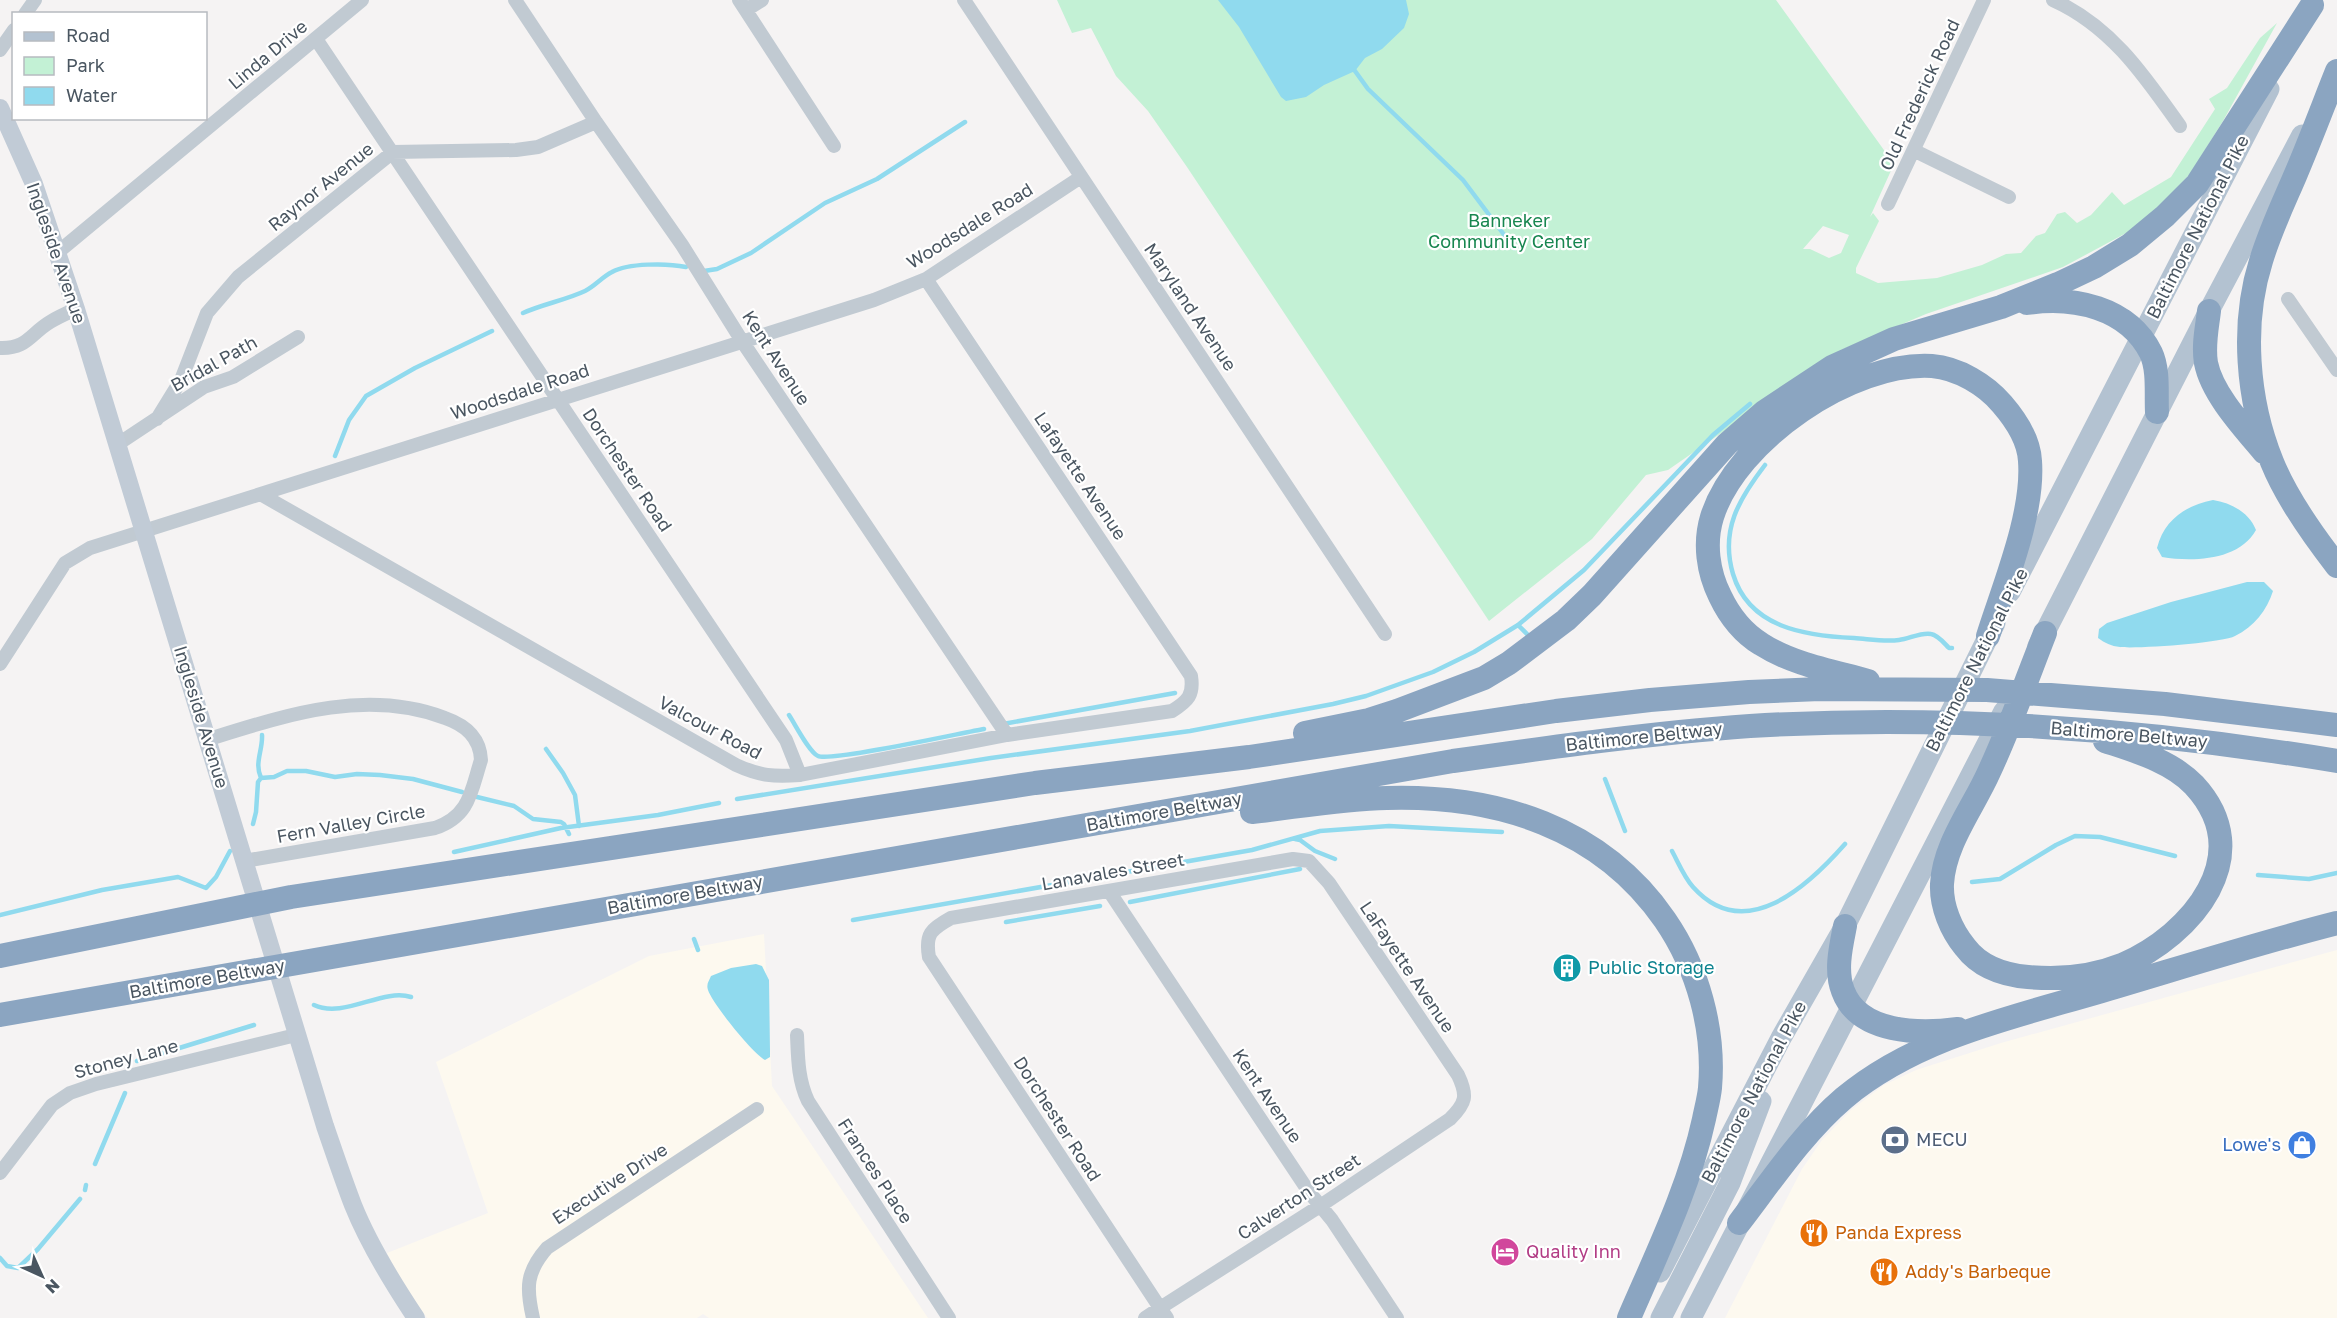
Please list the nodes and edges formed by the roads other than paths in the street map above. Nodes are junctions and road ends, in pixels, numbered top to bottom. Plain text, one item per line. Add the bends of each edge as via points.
1 (362, 0) edge
2 (515, 0) edge
3 (762, 0) edge
4 (964, 0) edge
5 (1984, 0) edge
6 (2052, 0) edge
7 (2312, 2) edge
8 (742, 5) edge
9 (12, 33) edge
10 (316, 39) junction
11 (0, 50) edge
12 (2337, 70) edge
13 (0, 108) edge
14 (596, 122) junction
15 (2180, 126) dead end
16 (834, 146) dead end
17 (1915, 151) junction
18 (393, 152) junction
19 (1081, 177) junction
20 (2009, 197) dead end
21 (1888, 204) dead end
22 (57, 253) junction
23 (926, 279) junction
24 (2289, 299) dead end
25 (2001, 307) junction
26 (76, 309) junction
27 (2209, 311) junction
28 (298, 337) dead end
29 (2141, 339) junction
30 (742, 341) junction
31 (0, 348) edge
32 (2337, 370) edge
33 (558, 399) junction
34 (2157, 412) junction
35 (157, 419) junction
36 (118, 444) junction
37 (2272, 461) junction
38 (262, 495) junction
39 (145, 532) junction
40 (2337, 566) edge
41 (2045, 633) junction
42 (1385, 634) dead end
43 (1988, 636) junction
44 (0, 664) edge
45 (1896, 688) junction
46 (1189, 697) joint
47 (2337, 725) edge
48 (2062, 728) junction
49 (1007, 735) junction
50 (208, 739) junction
51 (2337, 761) edge
52 (800, 775) junction
53 (1035, 783) junction
54 (999, 840) junction
55 (244, 861) junction
56 (1309, 861) joint
57 (1109, 891) junction
58 (2337, 923) edge
59 (157, 926) junction
60 (1845, 926) junction
61 (928, 936) joint
62 (0, 944) edge
63 (0, 956) edge
64 (179, 984) junction
65 (1851, 1007) junction
66 (0, 1015) edge
67 (1984, 1025) junction
68 (0, 1032) edge
69 (296, 1035) junction
70 (796, 1035) dead end
71 (1781, 1038) junction
72 (1464, 1099) joint
73 (757, 1109) dead end
74 (0, 1173) edge
75 (1320, 1206) junction
76 (1740, 1223) junction
77 (1163, 1313) edge
78 (416, 1318) edge
79 (533, 1318) edge
80 (949, 1318) edge
81 (1145, 1318) edge
82 (1397, 1318) edge
83 (1629, 1318) edge
84 (1636, 1318) edge
85 (1661, 1318) edge
86 (1691, 1318) edge

1 - 10 street, Linda Drive
2 - 14 street, Kent Avenue
3 - 8 street
4 - 19 street, Maryland Avenue
5 - 17 street, Old Frederick Road
6 - 15 street via 2091,21 2110,37
7 - 25 highway via 2208,169 2165,216 2130,245 2094,267
7 - 29 main road, Baltimore National Pike
8 - 16 street
9 - 11 street
10 - 18 street, Dorchester Road
10 - 22 street, Linda Drive
12 - 27 main road
12 - 37 highway via 2272,227 2253,295 2250,365
13 - 22 main road, Ingleside Avenue via 34,184
14 - 18 street, Raynor Avenue via 538,147
14 - 30 street, Kent Avenue via 682,245
17 - 20 street
17 - 21 street, Old Frederick Road
18 - 33 street, Dorchester Road
18 - 35 street, Raynor Avenue via 222,294 207,314 180,381
19 - 23 street, Woodsdale Road
19 - 42 street, Maryland Avenue
22 - 26 main road, Ingleside Avenue
23 - 30 street, Woodsdale Road via 874,300
23 - 46 street, Lafayette Avenue via 1191,676
24 - 32 street
25 - 29 highway via 2040,301 2091,306 2127,323
25 - 53 highway via 1864,351 1764,412 1699,473 1579,607 1537,643 1484,678 1369,720
26 - 31 street via 49,322 30,340
26 - 36 main road, Ingleside Avenue
27 - 34 main road
27 - 37 highway via 2205,344 2212,381
28 - 35 street, Bridal Path via 233,377 204,387
29 - 34 highway via 2156,372
29 - 43 main road, Baltimore National Pike
30 - 33 street, Woodsdale Road
30 - 49 street, Kent Avenue
33 - 38 street, Woodsdale Road
33 - 52 street, Dorchester Road via 786,740
34 - 41 main road
35 - 36 street, Bridal Path
36 - 39 main road, Ingleside Avenue
37 - 40 highway via 2304,519
38 - 39 street, Woodsdale Road
38 - 52 street, Valcour Road via 736,765 772,777
39 - 44 street, Woodsdale Road via 90,548 65,563
39 - 50 main road, Ingleside Avenue
41 - 48 highway via 1989,772 1947,859 1942,885 1944,903 1957,937 1971,955 1990,968 2013,976 2068,978 2121,965 2143,953 2187,921 2215,880 2220,858 2216,818 2192,783 2140,752
41 - 65 main road
43 - 45 highway via 2030,491 2030,458 2013,416 1979,383 1934,366 1879,373 1812,403 1759,446 1722,494 1707,543 1709,566 1726,610 1759,643 1783,656
43 - 60 main road, Baltimore National Pike
45 - 47 highway, Baltimore Beltway via 2073,696
45 - 53 highway, Baltimore Beltway via 1749,692 1556,711 1249,757
46 - 49 street, Valcour Road via 1172,711 1158,714
48 - 51 highway, Baltimore Beltway via 2262,748
48 - 54 highway, Baltimore Beltway via 1878,723 1751,726 1657,734 1453,761
49 - 52 street, Valcour Road
50 - 55 main road, Ingleside Avenue
50 - 55 street, Fern Valley Circle via 322,708 387,704 415,708 459,723 470,731 481,752 465,807 449,823
53 - 59 highway, Baltimore Beltway via 291,897
54 - 64 highway, Baltimore Beltway
54 - 83 highway via 1347,801 1431,799 1512,813 1556,827 1627,873 1651,899 1691,965 1709,1042 1710,1088 1688,1179
55 - 69 main road, Ingleside Avenue
56 - 57 street, Lanavales Street via 1293,859
56 - 72 street, LaFayette Avenue via 1329,883 1458,1075
57 - 61 street, Lanavales Street via 951,918
57 - 75 street, Kent Avenue
58 - 67 highway
59 - 62 highway
59 - 63 highway, Baltimore Beltway
60 - 65 highway via 1840,977
60 - 71 main road, Baltimore National Pike
61 - 77 street, Dorchester Road via 929,957
64 - 66 highway, Baltimore Beltway
64 - 68 highway
65 - 67 highway via 1866,1019 1894,1028 1944,1031
65 - 76 main road
67 - 76 highway via 1903,1059 1845,1098 1808,1134
69 - 74 street, Stoney Lane via 70,1093 52,1105
69 - 78 main road, Ingleside Avenue via 353,1206 378,1258
70 - 80 street, Frances Place via 802,1088 808,1101
71 - 84 main road, Baltimore National Pike
71 - 85 main road via 1730,1183
72 - 75 street, Calverton Street via 1450,1119
73 - 79 street, Executive Drive via 547,1248 532,1268 529,1281
75 - 77 street, Calverton Street
75 - 82 street, Kent Avenue
76 - 86 main road
77 - 81 street, Calverton Street

